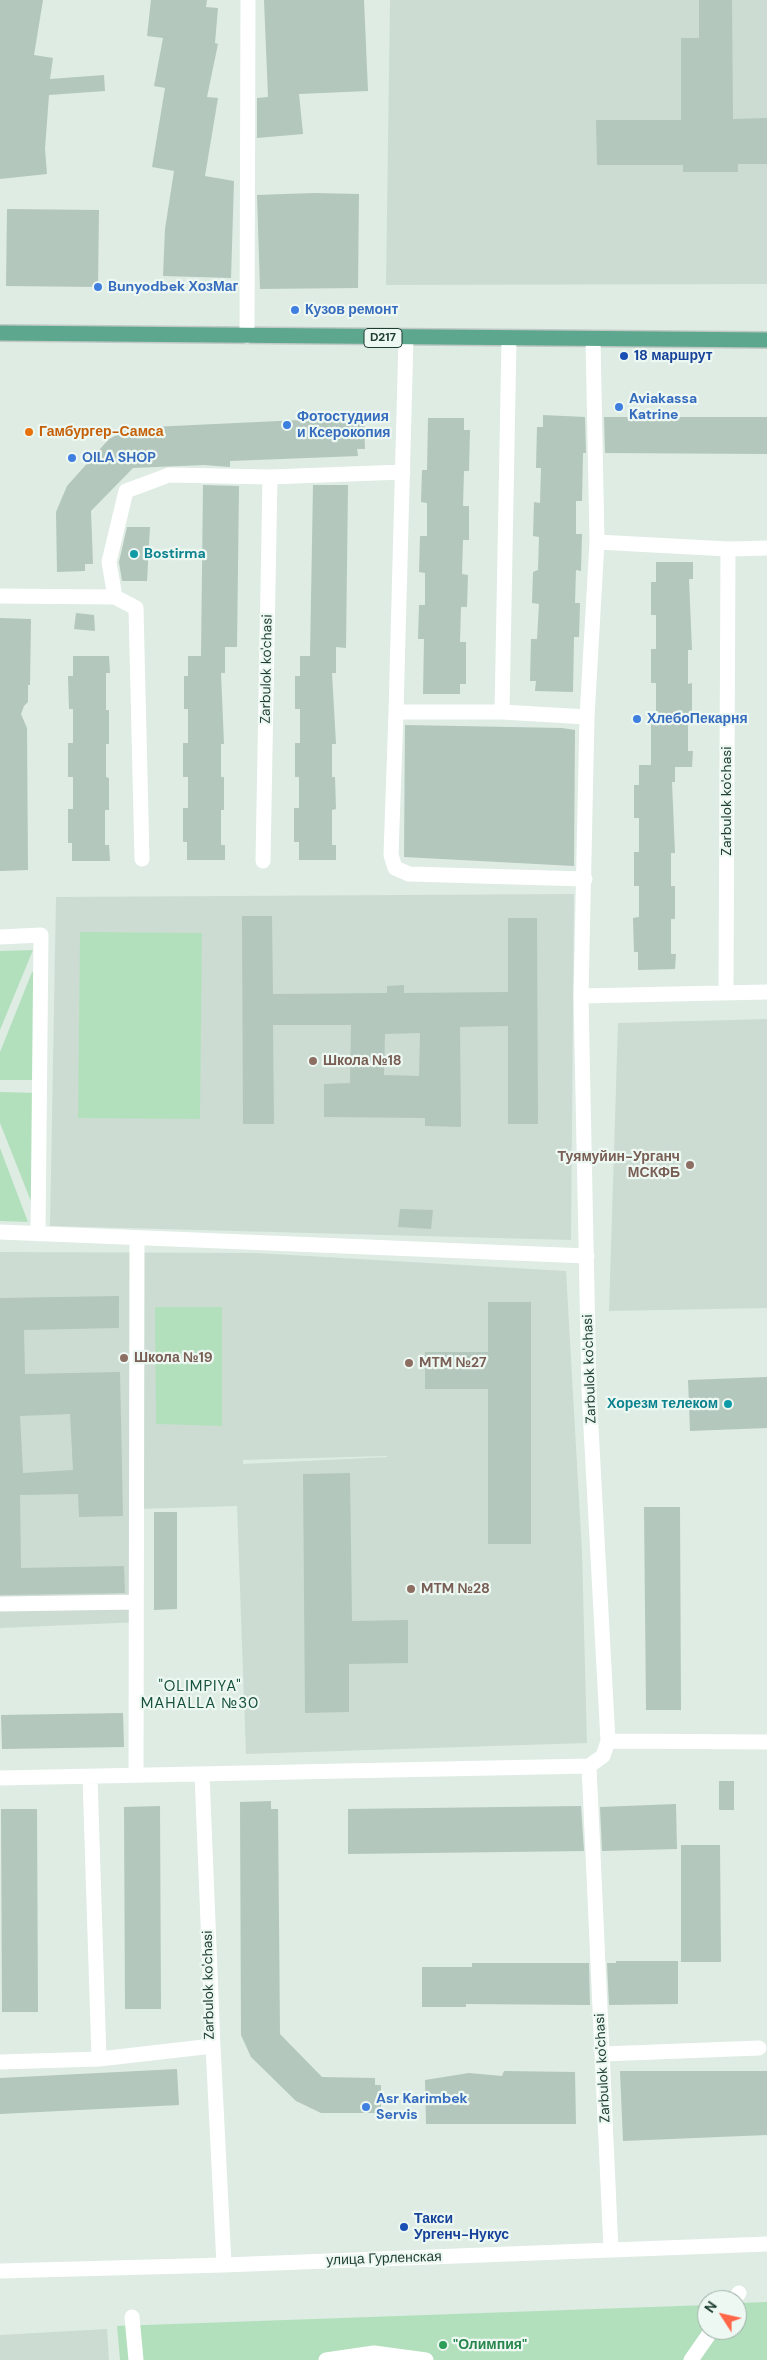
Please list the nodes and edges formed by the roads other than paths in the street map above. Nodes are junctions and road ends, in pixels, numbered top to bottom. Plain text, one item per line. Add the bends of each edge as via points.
1 (248, 0) edge
2 (0, 334) edge
3 (247, 336) junction
4 (406, 338) junction
5 (509, 339) junction
6 (593, 339) junction
7 (767, 340) edge
8 (403, 472) junction
9 (270, 477) junction
10 (597, 542) junction
11 (767, 548) edge
12 (728, 549) junction
13 (0, 596) edge
14 (115, 597) junction
15 (396, 712) junction
16 (502, 712) junction
17 (587, 717) junction
18 (142, 859) dead end
19 (263, 860) dead end
20 (585, 879) junction
21 (0, 937) edge
22 (767, 992) edge
23 (726, 993) junction
24 (581, 996) junction
25 (0, 1232) edge
26 (38, 1234) junction
27 (137, 1238) junction
28 (586, 1256) junction
29 (136, 1602) junction
30 (0, 1604) edge
31 (608, 1741) junction
32 (767, 1742) edge
33 (589, 1766) junction
34 (202, 1774) junction
35 (136, 1776) junction
36 (90, 1777) junction
37 (0, 1778) edge
38 (213, 2046) junction
39 (759, 2048) dead end
40 (603, 2054) junction
41 (99, 2059) junction
42 (0, 2062) edge
43 (767, 2244) edge
44 (611, 2250) junction
45 (224, 2265) junction
46 (0, 2271) edge
47 (132, 2317) dead end
48 (705, 2340) edge
49 (136, 2360) edge
50 (326, 2360) edge
51 (426, 2360) edge
52 (691, 2360) edge

1 - 3 street
2 - 3 main road, D217
3 - 4 main road, D217
4 - 5 main road, D217
4 - 8 street
5 - 6 main road, D217
5 - 16 street
6 - 7 main road, D217
6 - 10 street, Zarbulok ko'chasi
8 - 9 street
8 - 15 street
9 - 14 street via 169,475 126,490 109,562
9 - 19 street, Zarbulok ko'chasi
10 - 12 street
10 - 17 street, Zarbulok ko'chasi
11 - 12 street
12 - 23 street, Zarbulok ko'chasi
13 - 14 street
14 - 18 street via 136,608
15 - 16 street
15 - 20 street via 391,855 396,868 409,874
16 - 17 street
17 - 20 street, Zarbulok ko'chasi
20 - 24 street, Zarbulok ko'chasi
21 - 26 street via 42,936
22 - 23 street
23 - 24 street
24 - 28 street, Zarbulok ko'chasi
25 - 26 street
26 - 27 street
27 - 28 street
27 - 29 street
28 - 31 street, Zarbulok ko'chasi
29 - 30 street
29 - 35 street
31 - 32 street
31 - 33 street via 603,1756
33 - 34 street
33 - 40 street, Zarbulok ko'chasi
34 - 35 street
34 - 38 street, Zarbulok ko'chasi
35 - 36 street
36 - 37 street
36 - 41 street
38 - 41 street, Zarbulok ko'chasi
38 - 45 street
39 - 40 street
40 - 44 street, Zarbulok ko'chasi
41 - 42 street, Zarbulok ko'chasi
43 - 44 street, улица Гурленская
44 - 45 street, улица Гурленская
45 - 46 street, улица Гурленская
47 - 49 street
48 - 52 street
50 - 51 street via 374,2353

